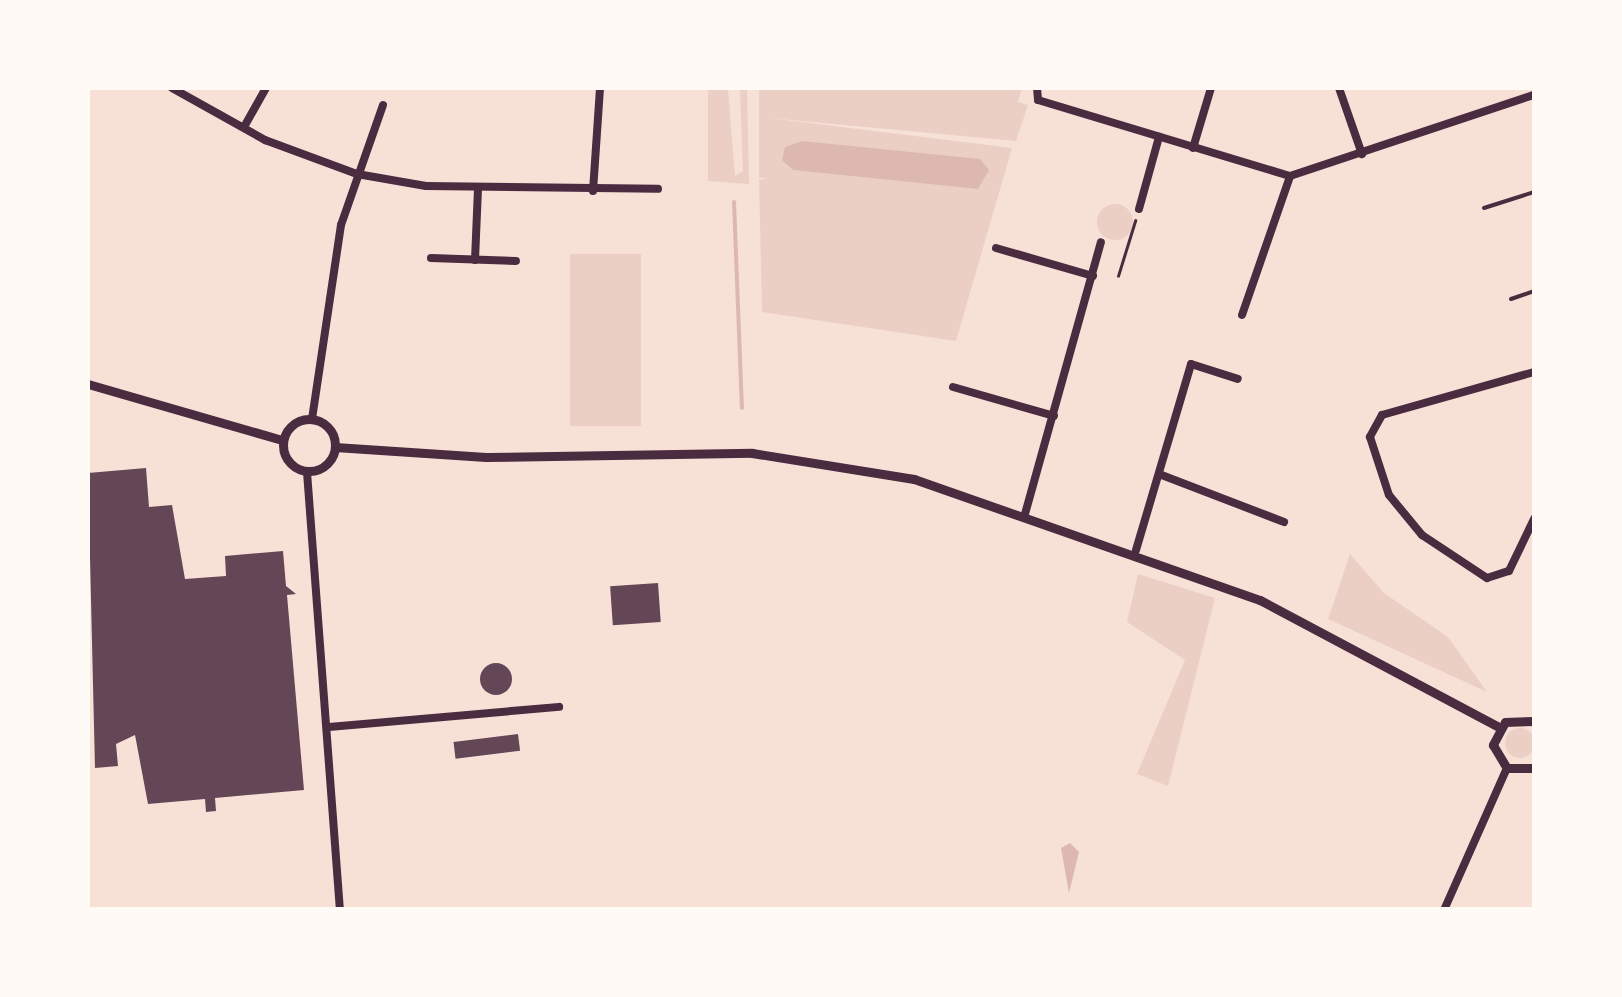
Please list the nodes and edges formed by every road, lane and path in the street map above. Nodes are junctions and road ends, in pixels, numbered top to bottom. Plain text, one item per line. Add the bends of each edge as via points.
1 (172, 88) edge
2 (266, 88) edge
3 (600, 88) edge
4 (1037, 88) edge
5 (1211, 88) edge
6 (1340, 88) edge
7 (1534, 92) edge
8 (382, 105) dead end
9 (244, 126) junction
10 (1160, 137) junction
11 (1193, 148) junction
12 (1362, 154) junction
13 (356, 174) junction
14 (1290, 176) junction
15 (478, 188) junction
16 (658, 189) dead end
17 (594, 191) junction
18 (1534, 192) edge
19 (1139, 208) joint
20 (1484, 208) dead end
21 (1101, 242) dead end
22 (996, 248) dead end
23 (431, 258) dead end
24 (475, 260) junction
25 (516, 261) dead end
26 (1092, 276) junction
27 (1118, 276) dead end
28 (1534, 291) edge
29 (1511, 299) dead end
30 (1242, 315) dead end
31 (1534, 372) edge
32 (1238, 379) dead end
33 (88, 384) edge
34 (952, 387) dead end
35 (1054, 416) junction
36 (312, 419) junction
37 (282, 440) junction
38 (335, 448) junction
39 (307, 472) junction
40 (1159, 474) junction
41 (1025, 514) junction
42 (1534, 519) edge
43 (1284, 522) dead end
44 (1136, 550) junction
45 (559, 707) dead end
46 (1534, 721) edge
47 (329, 726) junction
48 (1499, 728) junction
49 (1508, 768) junction
50 (1534, 768) edge
51 (340, 910) edge
52 (1444, 910) edge

1 - 9 street
2 - 9 street
3 - 17 street
4 - 10 street via 1038,100
5 - 11 street
6 - 12 street
7 - 12 street
8 - 13 street
9 - 13 street
10 - 11 street
10 - 19 street
11 - 14 street
12 - 14 street
13 - 15 street
13 - 36 street via 332,270
14 - 30 street
15 - 17 street
15 - 24 street
16 - 17 street
18 - 20 lane
19 - 27 path
21 - 26 street
22 - 26 street
23 - 24 street
24 - 25 street
26 - 35 street
28 - 29 lane
31 - 42 street via 1382,415 1370,437 1400,508 1487,578 1509,571
32 - 40 street via 1191,364
33 - 37 street
34 - 35 street
35 - 41 street
36 - 37 street
36 - 38 street via 326,425
37 - 39 street via 285,458
38 - 39 street via 329,462
38 - 41 street via 486,457 752,453 914,478
39 - 47 street
40 - 43 street
40 - 44 street
41 - 44 street
44 - 48 street via 1358,645
45 - 47 street
46 - 48 street
47 - 51 street
48 - 49 street via 1493,745
49 - 50 street
49 - 52 street

